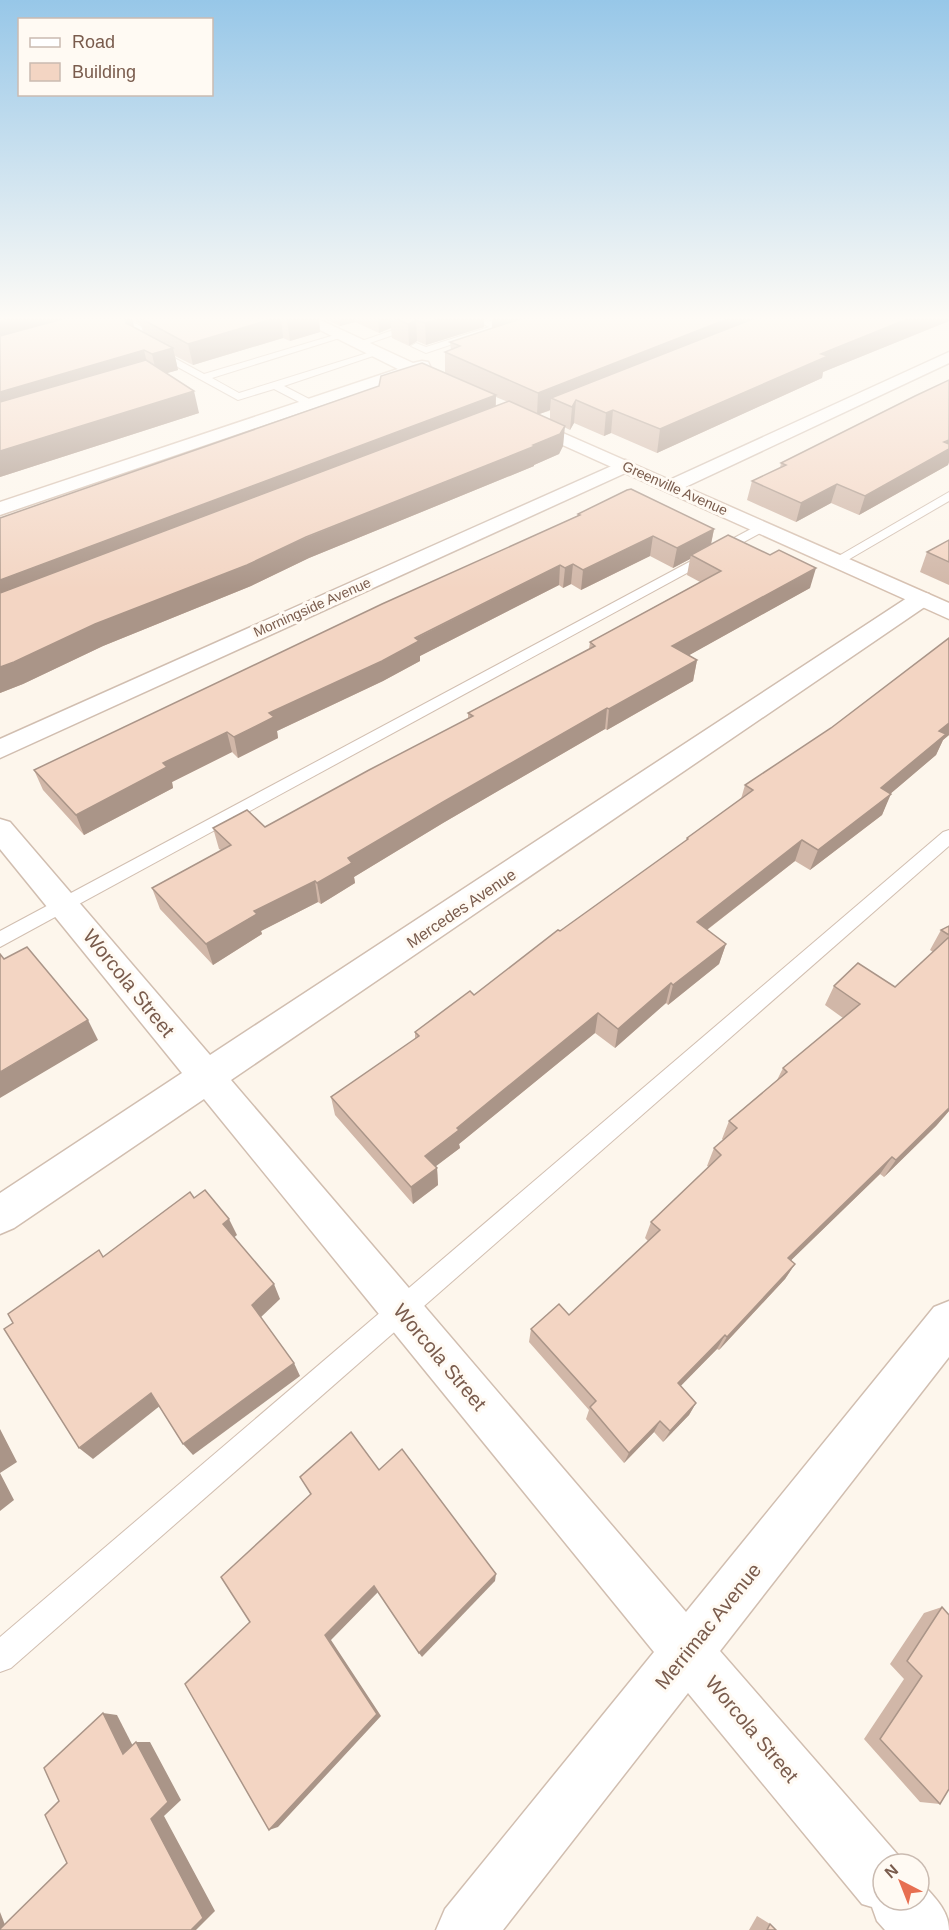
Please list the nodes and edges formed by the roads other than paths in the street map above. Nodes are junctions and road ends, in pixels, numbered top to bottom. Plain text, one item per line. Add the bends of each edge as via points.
1 (294, 408) edge
2 (839, 408) edge
3 (501, 410) edge
4 (625, 465) junction
5 (672, 486) junction
6 (949, 496) edge
7 (0, 508) edge
8 (762, 527) junction
9 (836, 561) junction
10 (935, 606) edge
11 (0, 749) edge
12 (0, 829) edge
13 (949, 836) edge
14 (65, 905) junction
15 (0, 940) edge
16 (207, 1078) junction
17 (0, 1215) edge
18 (400, 1309) junction
19 (949, 1322) edge
20 (687, 1652) junction
21 (0, 1657) edge
22 (871, 1869) edge
23 (908, 1912) edge
24 (466, 1930) edge
25 (923, 1930) edge

1 - 7 street
2 - 5 street
3 - 4 street, Greenville Avenue via 538,419
4 - 5 street, Greenville Avenue
4 - 11 street, Morningside Avenue
5 - 8 street, Greenville Avenue
6 - 9 lane
8 - 9 street, Greenville Avenue
8 - 14 lane
9 - 10 street, Greenville Avenue
10 - 16 street, Mercedes Avenue
12 - 14 street, Worcola Street
13 - 18 lane
14 - 15 lane
14 - 16 street, Worcola Street
16 - 17 street, Mercedes Avenue
16 - 18 street, Worcola Street
18 - 20 street, Worcola Street
18 - 21 lane
19 - 20 street, Merrimac Avenue
20 - 22 street, Worcola Street
20 - 24 street, Merrimac Avenue
23 - 25 street

